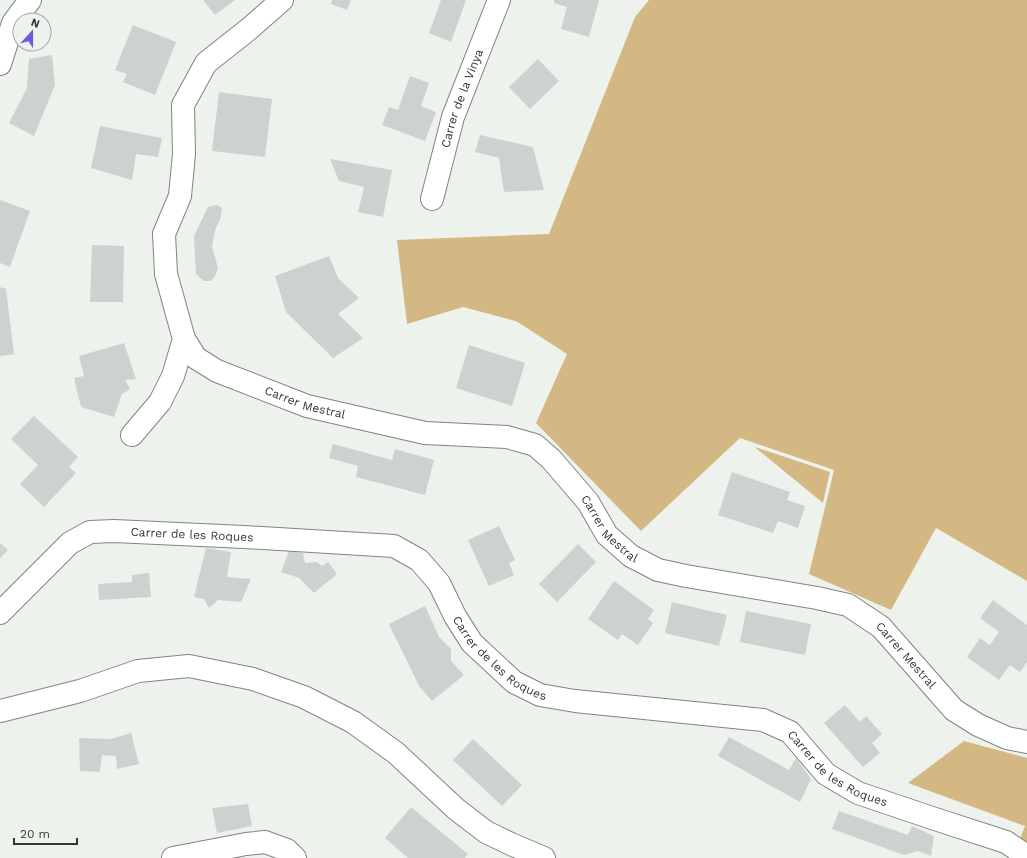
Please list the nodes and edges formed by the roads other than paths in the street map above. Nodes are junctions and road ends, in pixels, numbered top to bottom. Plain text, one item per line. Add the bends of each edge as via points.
1 (30, 0) edge
2 (282, 0) edge
3 (499, 0) edge
4 (0, 64) edge
5 (432, 199) dead end
6 (184, 339) junction
7 (132, 435) dead end
8 (0, 613) edge
9 (0, 711) edge
10 (1027, 742) edge
11 (173, 858) edge
12 (296, 858) edge
13 (544, 858) edge
14 (1025, 858) edge

1 - 4 street via 13,23
2 - 6 street, Carrer Mestral via 206,63 184,105 184,154 180,196 164,234 166,274
3 - 5 street, Carrer de la Vinya via 453,116
6 - 7 street via 173,376 160,402
6 - 10 street, Carrer Mestral via 196,358 217,371 307,406 425,433 507,437 535,445 551,459 588,502 607,535 631,556 658,570 848,605 881,627 954,710 978,725 1007,738
8 - 14 street, Carrer de les Roques via 70,543 90,532 244,536 394,546 419,560 439,583 472,643 514,682 533,692 575,702 763,720 790,732 826,774 858,793 1006,842 1025,855
9 - 13 street via 80,691 138,671 189,666 253,679 304,697 353,722 396,753 456,809 486,832
11 - 12 street via 265,842 287,850

